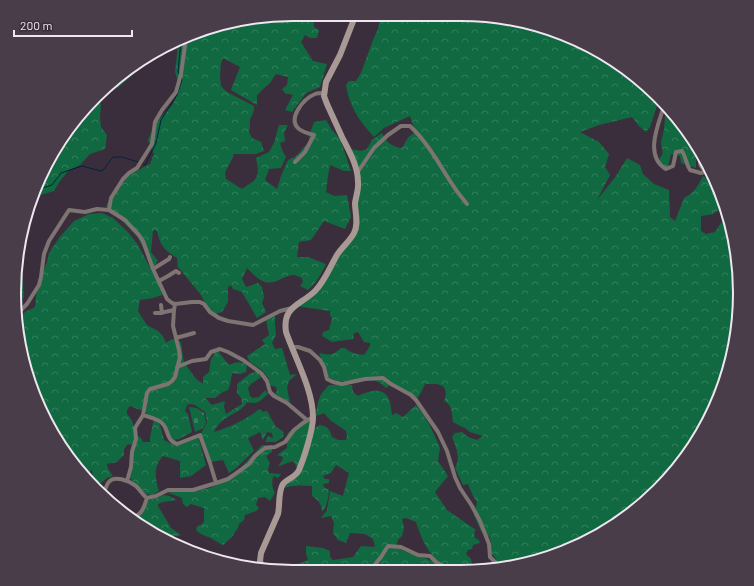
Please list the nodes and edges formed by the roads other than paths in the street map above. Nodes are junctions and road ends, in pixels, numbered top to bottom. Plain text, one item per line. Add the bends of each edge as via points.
1 (353, 21) edge
2 (185, 44) edge
3 (324, 93) junction
4 (663, 111) edge
5 (295, 162) dead end
6 (705, 172) edge
7 (357, 173) junction
8 (467, 204) dead end
9 (109, 210) junction
10 (170, 257) dead end
11 (153, 269) junction
12 (180, 273) dead end
13 (159, 281) junction
14 (175, 304) junction
15 (161, 305) dead end
16 (292, 308) junction
17 (22, 309) edge
18 (174, 310) junction
19 (155, 313) dead end
20 (162, 313) junction
21 (194, 333) dead end
22 (176, 338) junction
23 (292, 347) junction
24 (178, 367) junction
25 (142, 415) junction
26 (313, 417) junction
27 (307, 420) junction
28 (127, 481) junction
29 (216, 483) junction
30 (105, 489) edge
31 (147, 498) junction
32 (137, 516) edge
33 (261, 563) edge
34 (496, 563) edge
35 (375, 565) edge
36 (441, 565) edge

1 - 3 main road via 326,82
2 - 9 street via 176,92 155,122 152,144 137,168 123,179 111,198
3 - 5 street via 315,94 307,99 297,110 295,124 300,130 314,135 306,152
3 - 7 main road
4 - 6 street via 654,153 661,166 666,169 673,166 676,152 682,151 690,170
7 - 8 street via 374,148 388,135 401,126 410,126 419,134
7 - 16 main road via 355,232 320,285
9 - 11 street via 125,220 144,241
9 - 17 street via 69,210 49,241 39,285
10 - 11 street
11 - 13 street
12 - 13 street via 176,271
13 - 14 street via 167,299
14 - 16 street via 200,302 219,318 252,325
14 - 18 street
15 - 20 street
16 - 23 main road via 287,314 285,324
18 - 20 street
18 - 22 street via 172,326
19 - 20 street
21 - 22 street
22 - 24 street via 180,357
23 - 26 main road via 311,398
23 - 34 street via 310,351 320,360 328,379 333,382 342,384 383,378 416,400 438,432 460,488 480,521 489,544 490,556
24 - 25 street via 172,381 150,389
24 - 27 street via 206,359 211,352 220,349 228,352 261,373 268,381 270,392
25 - 28 street via 136,428
25 - 29 street via 164,424 173,443 177,444 200,435
26 - 27 street
26 - 33 main road via 298,471 280,488 280,507 260,556
27 - 29 street via 294,430 285,442 265,448 238,472
28 - 30 street via 112,479
28 - 31 street via 136,486
29 - 31 street via 193,490 168,490
31 - 32 street
35 - 36 street via 388,546 401,547 418,555 430,556

